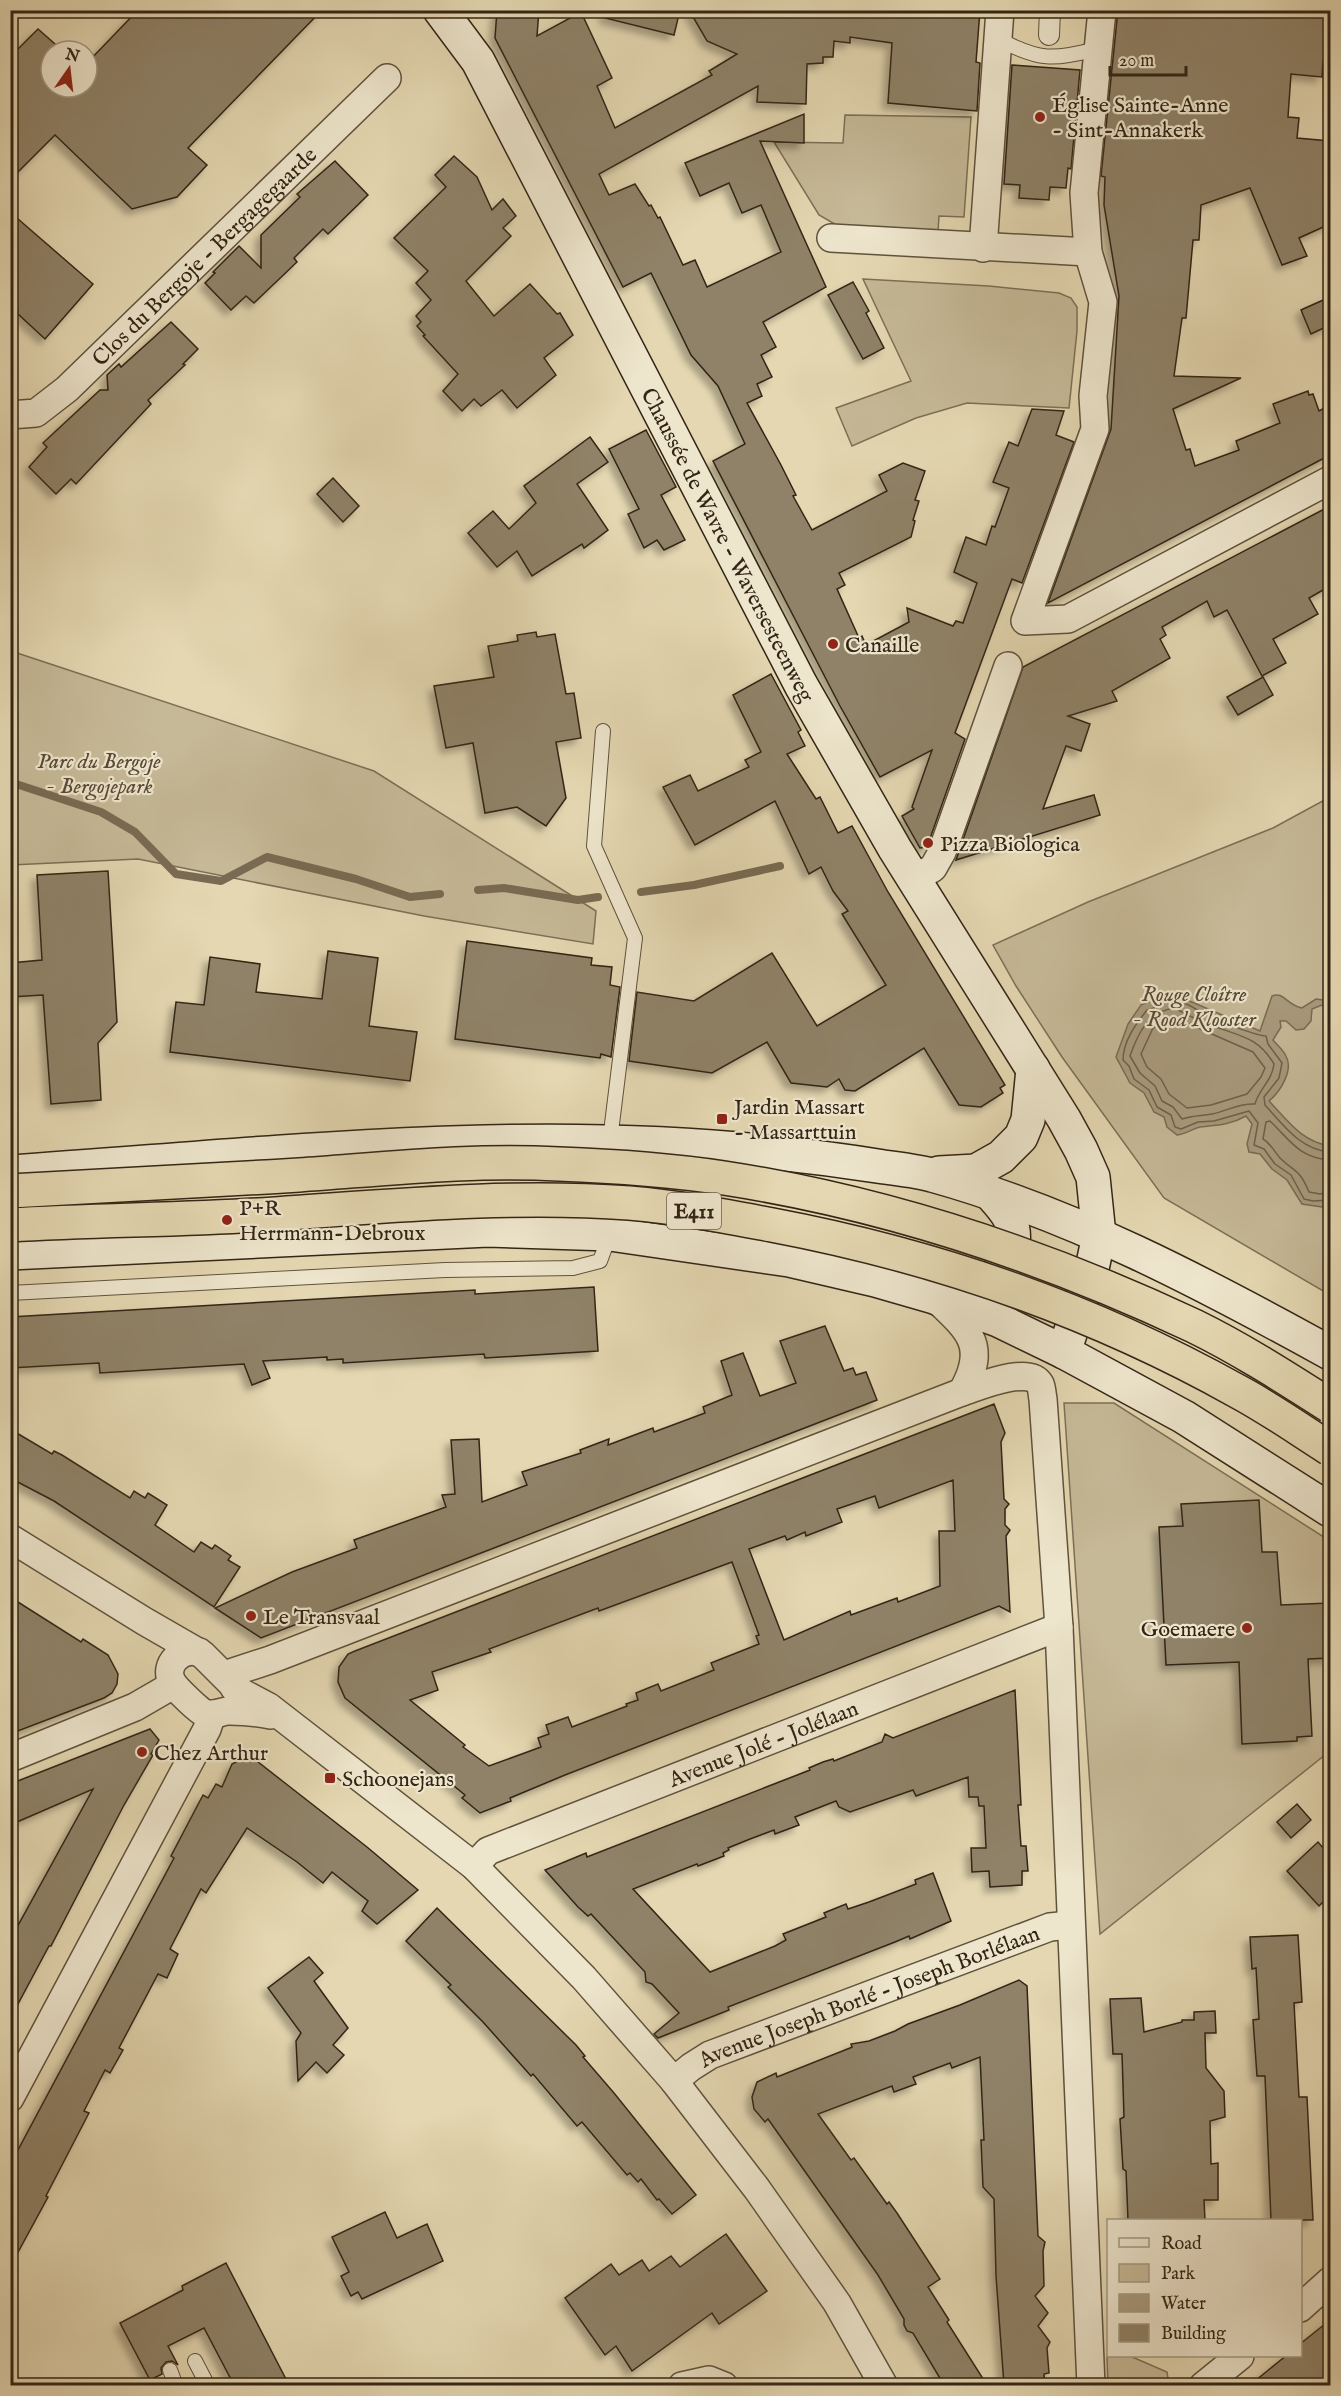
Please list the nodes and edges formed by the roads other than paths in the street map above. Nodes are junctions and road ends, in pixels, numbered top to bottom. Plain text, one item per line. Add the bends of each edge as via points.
1 (440, 10) edge
2 (1000, 10) edge
3 (1050, 10) edge
4 (1102, 10) edge
5 (1049, 35) dead end
6 (998, 39) junction
7 (1097, 49) junction
8 (387, 78) dead end
9 (831, 238) dead end
10 (983, 248) junction
11 (1088, 252) junction
12 (10, 415) edge
13 (1330, 480) edge
14 (1008, 666) dead end
15 (603, 731) dead end
16 (914, 879) junction
17 (1033, 1069) junction
18 (610, 1140) junction
19 (10, 1172) edge
20 (927, 1173) junction
21 (10, 1191) edge
22 (990, 1192) junction
23 (10, 1225) edge
24 (610, 1234) junction
25 (1099, 1234) junction
26 (10, 1252) edge
27 (10, 1293) edge
28 (934, 1297) junction
29 (1064, 1352) junction
30 (1330, 1353) edge
31 (962, 1392) junction
32 (1330, 1406) edge
33 (1330, 1449) edge
34 (1330, 1510) edge
35 (10, 1538) edge
36 (144, 1621) junction
37 (1059, 1627) junction
38 (199, 1653) junction
39 (172, 1675) junction
40 (224, 1697) junction
41 (10, 1758) edge
42 (474, 1866) junction
43 (1070, 1925) junction
44 (674, 2081) junction
45 (10, 2098) edge
46 (1330, 2281) edge
47 (1302, 2306) edge
48 (1238, 2357) edge
49 (195, 2361) dead end
50 (170, 2370) dead end
51 (176, 2385) edge
52 (208, 2385) edge
53 (682, 2385) edge
54 (724, 2385) edge
55 (884, 2385) edge
56 (1091, 2385) edge
57 (1203, 2385) edge

1 - 16 main road, Chaussée de Wavre - Waversesteenweg via 478,61 801,685
2 - 6 street
3 - 5 street
4 - 7 street
6 - 7 lane via 1025,53 1048,57
6 - 10 street
7 - 11 street via 1084,193
8 - 12 street, Clos du Bergoje - Bergagegaarde via 67,389 36,412
9 - 10 street
10 - 11 street
11 - 13 street via 1102,302 1093,396 1095,429 1025,621 1068,619
14 - 16 street via 942,852 933,868
15 - 18 lane via 594,846 635,938
16 - 17 main road, Chaussée de Wavre - Waversesteenweg
17 - 20 main road via 1028,1120 1012,1147 976,1172
17 - 25 main road, Chaussée de Wavre - Waversesteenweg via 1088,1164
18 - 19 main road via 480,1142
18 - 20 main road via 696,1144
20 - 22 main road
21 - 32 highway, E411, bridge via 469,1163 557,1163 723,1178 850,1203 963,1234 1045,1263 1197,1328
22 - 25 main road
22 - 28 main road via 1010,1221 1013,1243 1006,1266 980,1289 962,1298
23 - 33 highway, E411, bridge via 256,1215 469,1200 632,1203 718,1214 842,1238 1031,1295 1180,1360 1240,1392
24 - 26 main road via 488,1230
24 - 27 lane via 600,1261 573,1268 445,1270
24 - 28 main road via 789,1260
25 - 29 main road, Chaussée de Wavre - Waversesteenweg
25 - 30 main road
28 - 29 main road via 998,1320
28 - 31 street via 970,1337 975,1354 971,1376
29 - 34 main road via 1184,1417
31 - 37 street via 1019,1375 1040,1384
31 - 40 street via 281,1655
35 - 36 street
36 - 38 street
36 - 39 street
37 - 42 street, Avenue Jolé - Jolélaan via 488,1851
37 - 43 street
38 - 39 street via 180,1654
38 - 40 street
39 - 40 street via 205,1713
39 - 41 street via 135,1707
40 - 42 street via 269,1707
40 - 45 street
42 - 44 street via 584,1977
43 - 44 street, Avenue Joseph Borlé - Joseph Borlélaan via 1050,1927 710,2055
43 - 56 street
44 - 55 street via 757,2188 837,2303
46 - 47 street
48 - 57 street
49 - 52 lane
50 - 51 lane
53 - 54 street via 709,2380

